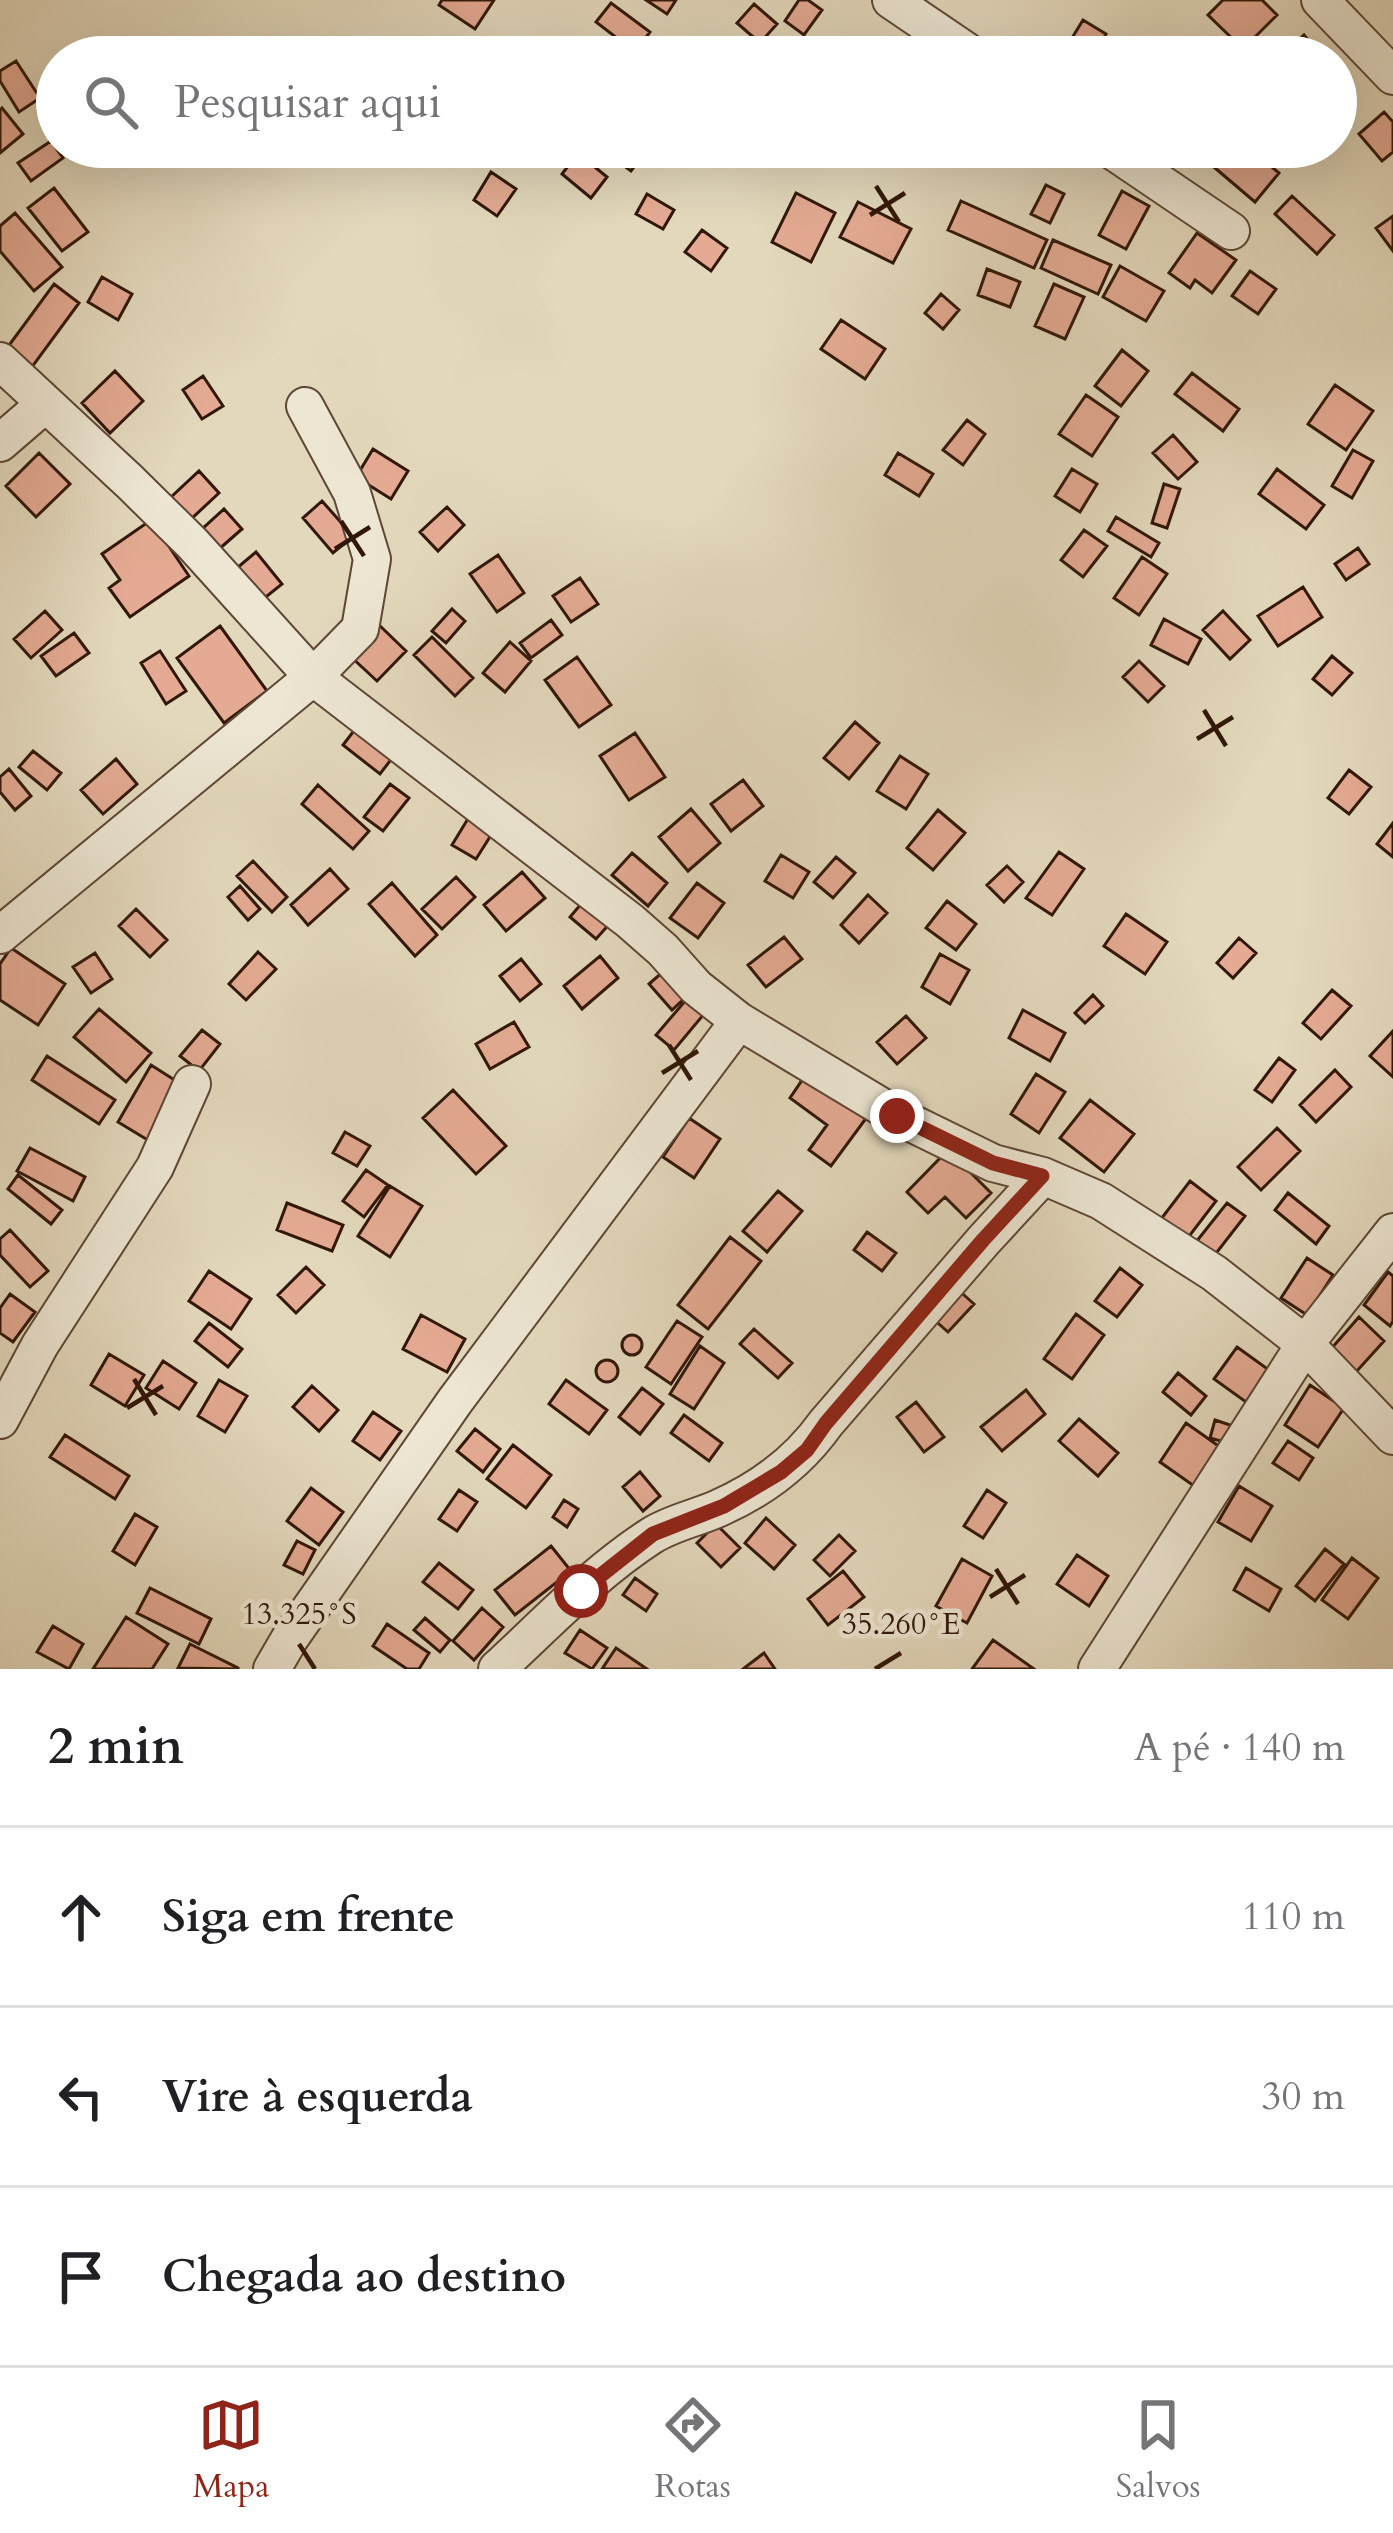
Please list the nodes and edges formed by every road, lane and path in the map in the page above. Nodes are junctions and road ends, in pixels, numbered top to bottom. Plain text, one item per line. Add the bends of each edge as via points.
1 (892, 0) edge
2 (1320, 0) edge
3 (944, 36) edge
4 (1355, 36) edge
5 (1357, 39) edge
6 (1393, 76) edge
7 (1139, 168) edge
8 (1231, 231) dead end
9 (0, 362) edge
10 (44, 405) junction
11 (304, 406) dead end
12 (0, 443) edge
13 (314, 677) junction
14 (0, 935) edge
15 (739, 1021) junction
16 (192, 1084) dead end
17 (1042, 1176) junction
18 (1393, 1232) edge
19 (1305, 1344) junction
20 (0, 1420) edge
21 (1393, 1436) edge
22 (272, 1669) edge
23 (497, 1669) edge
24 (1097, 1669) edge

1 - 3 street
2 - 4 street
5 - 6 street
7 - 8 street
9 - 10 street
10 - 12 street
10 - 13 street via 191,543
11 - 13 street via 352,493 372,559 360,629
13 - 14 street
13 - 15 street via 630,921
15 - 17 street via 897,1116 993,1163
15 - 22 street via 455,1401
16 - 20 street via 155,1167
17 - 19 street via 1101,1201
17 - 23 street via 807,1450 724,1506 653,1534
18 - 19 street
19 - 21 street
19 - 24 street

